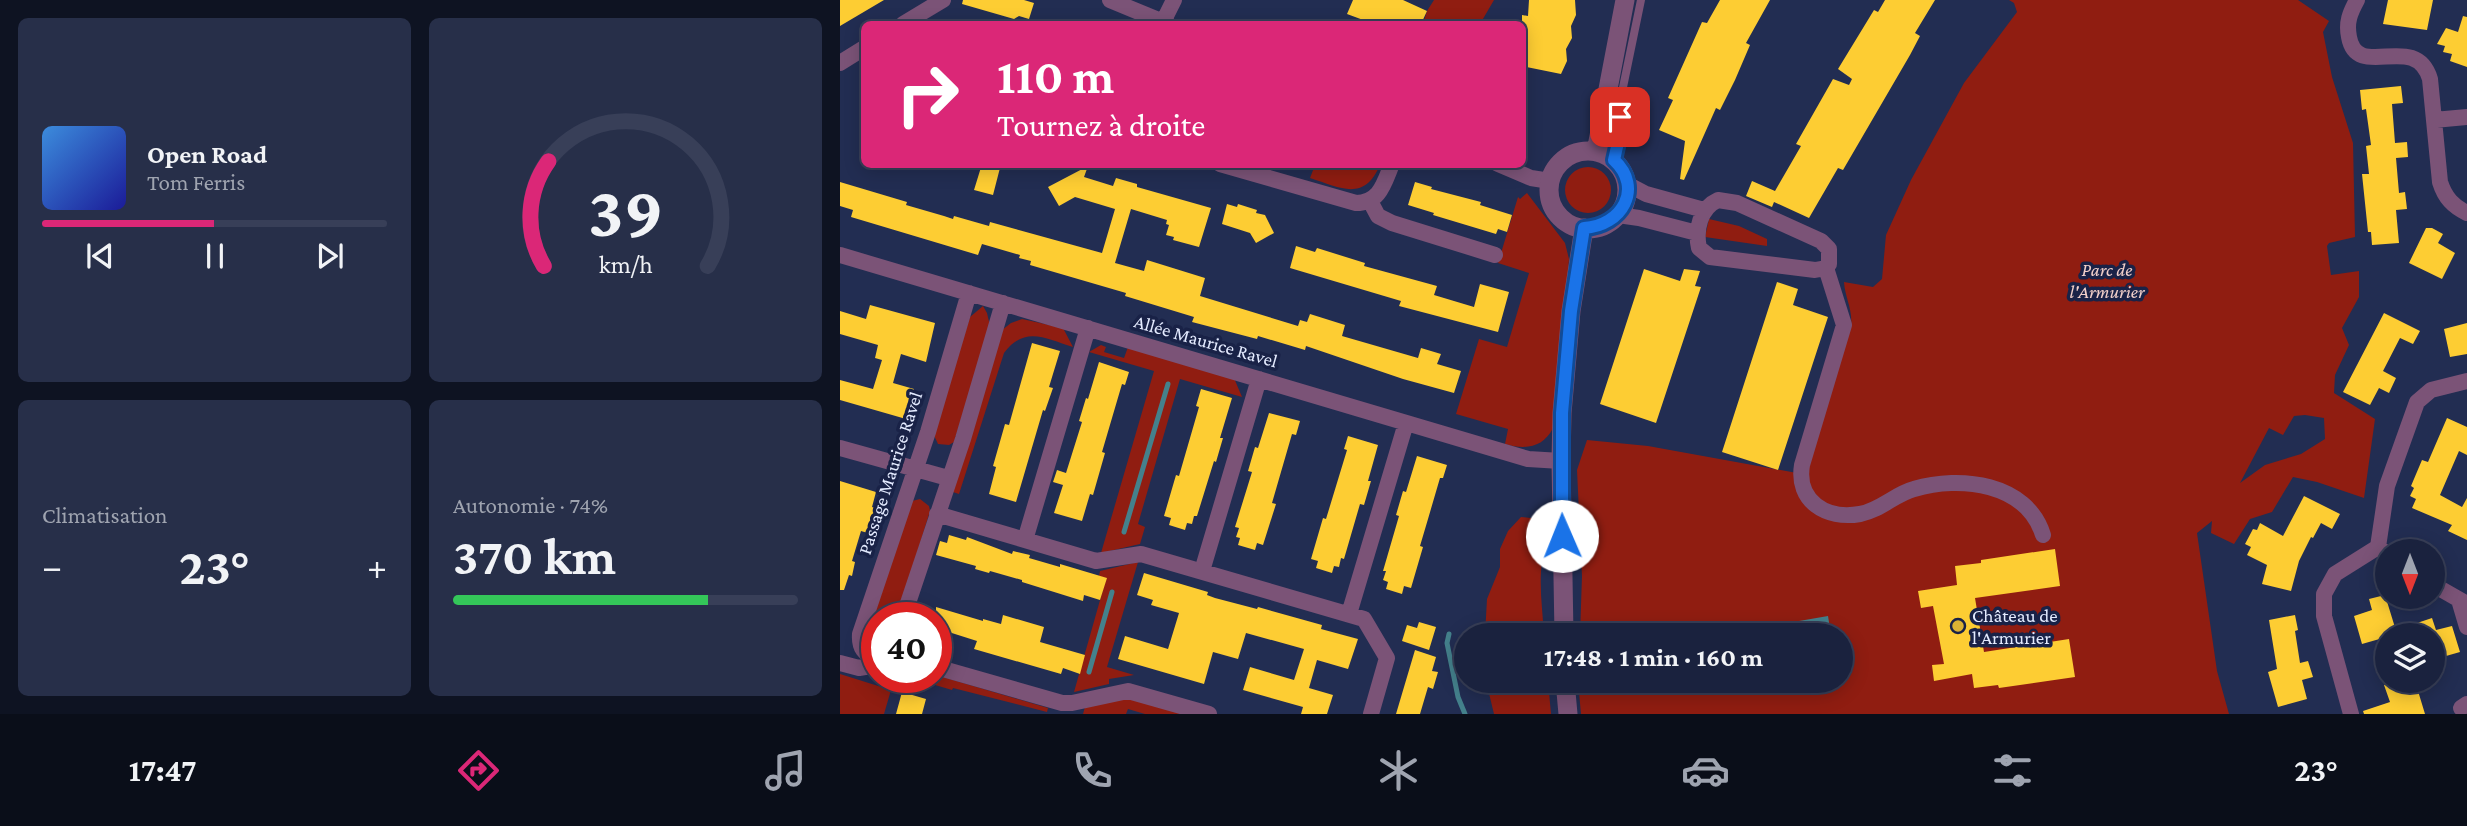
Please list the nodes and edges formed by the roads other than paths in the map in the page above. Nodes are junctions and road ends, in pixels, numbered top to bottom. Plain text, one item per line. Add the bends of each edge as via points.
1 (943, 0) edge
2 (1110, 0) edge
3 (1174, 0) edge
4 (1625, 0) edge
5 (1641, 0) edge
6 (2357, 0) edge
7 (908, 21) edge
8 (1161, 21) edge
9 (1167, 21) edge
10 (861, 50) edge
11 (840, 63) edge
12 (2467, 117) edge
13 (2434, 120) junction
14 (1605, 156) junction
15 (1233, 168) edge
16 (1390, 168) edge
17 (1507, 168) edge
18 (1550, 181) junction
19 (1627, 184) junction
20 (1370, 201) junction
21 (1704, 210) junction
22 (2467, 213) edge
23 (1618, 215) junction
24 (1584, 228) junction
25 (1697, 233) junction
26 (840, 255) edge
27 (1495, 255) dead end
28 (1826, 268) junction
29 (969, 293) junction
30 (1003, 303) junction
31 (1088, 328) junction
32 (1259, 379) junction
33 (2467, 381) edge
34 (1406, 423) junction
35 (840, 448) edge
36 (1561, 461) junction
37 (915, 467) junction
38 (948, 478) junction
39 (937, 514) junction
40 (2043, 535) dead end
41 (2384, 539) edge
42 (1025, 540) junction
43 (2375, 555) edge
44 (1202, 571) junction
45 (2445, 592) edge
46 (871, 602) edge
47 (908, 602) edge
48 (2463, 602) edge
49 (1349, 614) junction
50 (1564, 623) edge
51 (2467, 627) edge
52 (840, 663) edge
53 (861, 668) edge
54 (952, 672) edge
55 (1566, 693) edge
56 (1209, 714) edge
57 (1371, 714) edge
58 (1568, 714) edge
59 (2351, 714) edge

1 - 7 street
2 - 8 street
3 - 9 street
4 - 14 street
5 - 14 lane via 1621,97 1619,138
6 - 13 street via 2347,22 2353,49 2367,57 2402,55 2420,60 2430,79
10 - 11 street
12 - 13 street
13 - 22 street via 2443,191 2452,204
14 - 18 street via 1581,152 1567,157
14 - 19 street via 1623,173
15 - 20 street via 1343,201
16 - 20 street via 1379,194
17 - 18 street
18 - 24 street via 1550,197 1557,212
19 - 21 street
19 - 23 street via 1626,201
20 - 27 street via 1378,216 1392,223
21 - 25 street
21 - 28 street via 1726,200 1821,241 1831,255
23 - 24 street via 1597,228
23 - 25 street
24 - 36 street via 1571,311
25 - 28 street via 1699,248 1710,257 1810,270
26 - 29 street, Allée Maurice Ravel
28 - 40 street via 1844,325 1802,465 1803,492 1826,511 1849,514 1870,511 1927,485 1984,485 2027,508
29 - 30 street, Allée Maurice Ravel
29 - 37 street, Passage Maurice Ravel
30 - 31 street, Allée Maurice Ravel
30 - 38 street
31 - 32 street, Allée Maurice Ravel
31 - 42 street
32 - 34 street, Allée Maurice Ravel
32 - 44 street
33 - 41 street via 2431,390 2417,402 2388,485
34 - 36 street, Allée Maurice Ravel via 1528,459
34 - 49 street
35 - 37 street
36 - 50 street
37 - 38 street
37 - 46 street, Passage Maurice Ravel
38 - 39 street
39 - 42 street
39 - 47 street
42 - 44 street via 1096,561 1141,554
43 - 59 street via 2335,574 2324,594 2324,616
44 - 49 street
45 - 48 street
48 - 51 street
49 - 57 street via 1366,620 1386,654
52 - 53 street
54 - 56 street via 1062,703 1128,691
55 - 58 street

